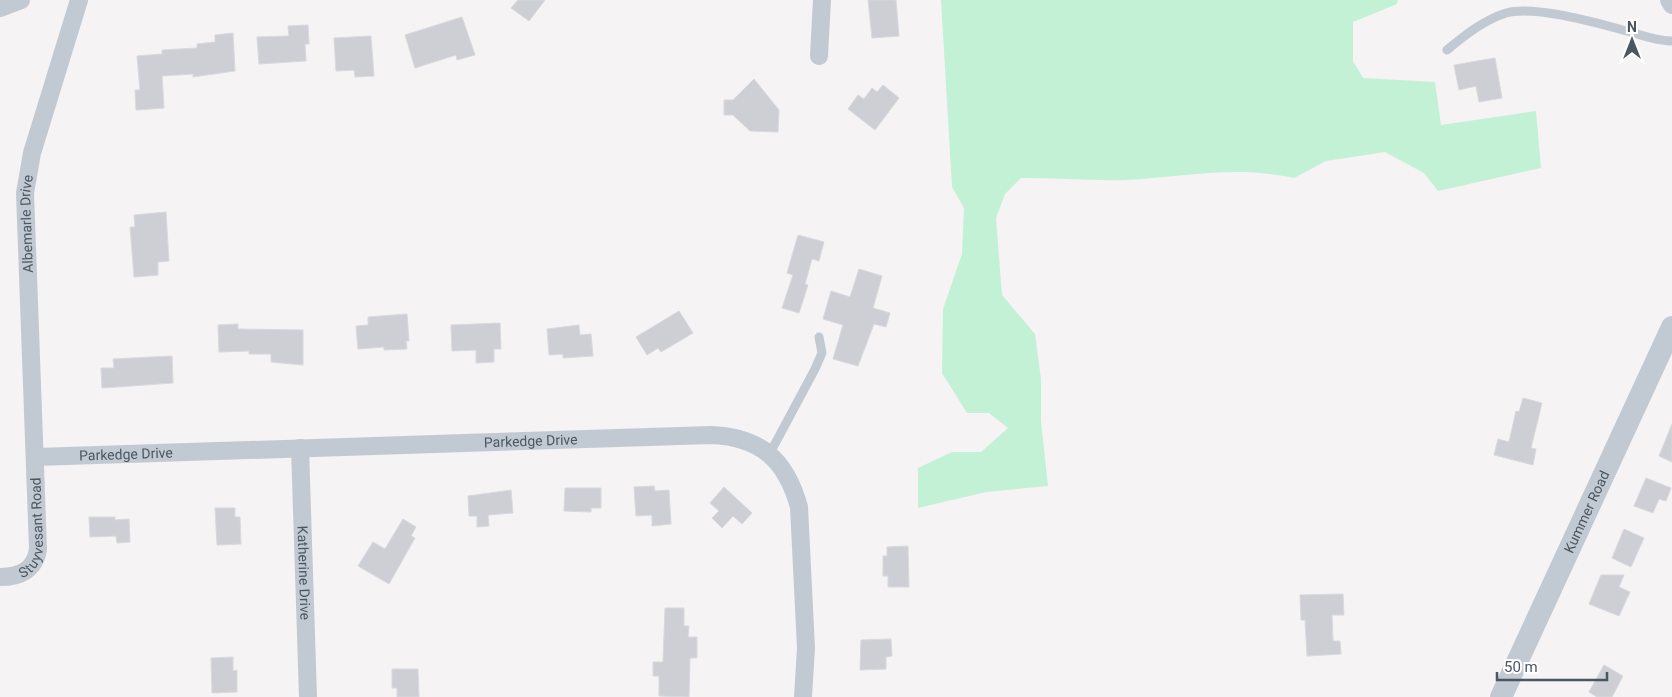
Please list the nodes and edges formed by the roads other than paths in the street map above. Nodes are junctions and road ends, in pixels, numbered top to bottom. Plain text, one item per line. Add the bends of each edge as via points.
1 (21, 0) edge
2 (79, 0) edge
3 (822, 0) edge
4 (1669, 0) edge
5 (1672, 5) edge
6 (0, 8) edge
7 (1672, 41) edge
8 (1448, 50) dead end
9 (819, 56) dead end
10 (1672, 327) edge
11 (819, 337) dead end
12 (300, 448) junction
13 (769, 454) junction
14 (36, 457) junction
15 (0, 577) edge
16 (308, 697) edge
17 (804, 697) edge
18 (1501, 697) edge

1 - 6 street
2 - 14 street, Albemarle Drive via 27,175 26,242
3 - 9 street
4 - 5 street
7 - 8 lane via 1523,10 1489,21 1467,33
10 - 18 street, Kummer Road
11 - 13 lane via 822,353
12 - 13 street, Parkedge Drive via 711,435 747,440
12 - 14 street, Parkedge Drive
12 - 16 street, Katherine Drive
13 - 17 street, Parkedge Drive via 793,486 799,507 806,648
14 - 15 street, Stuyvesant Road via 36,559 24,573

